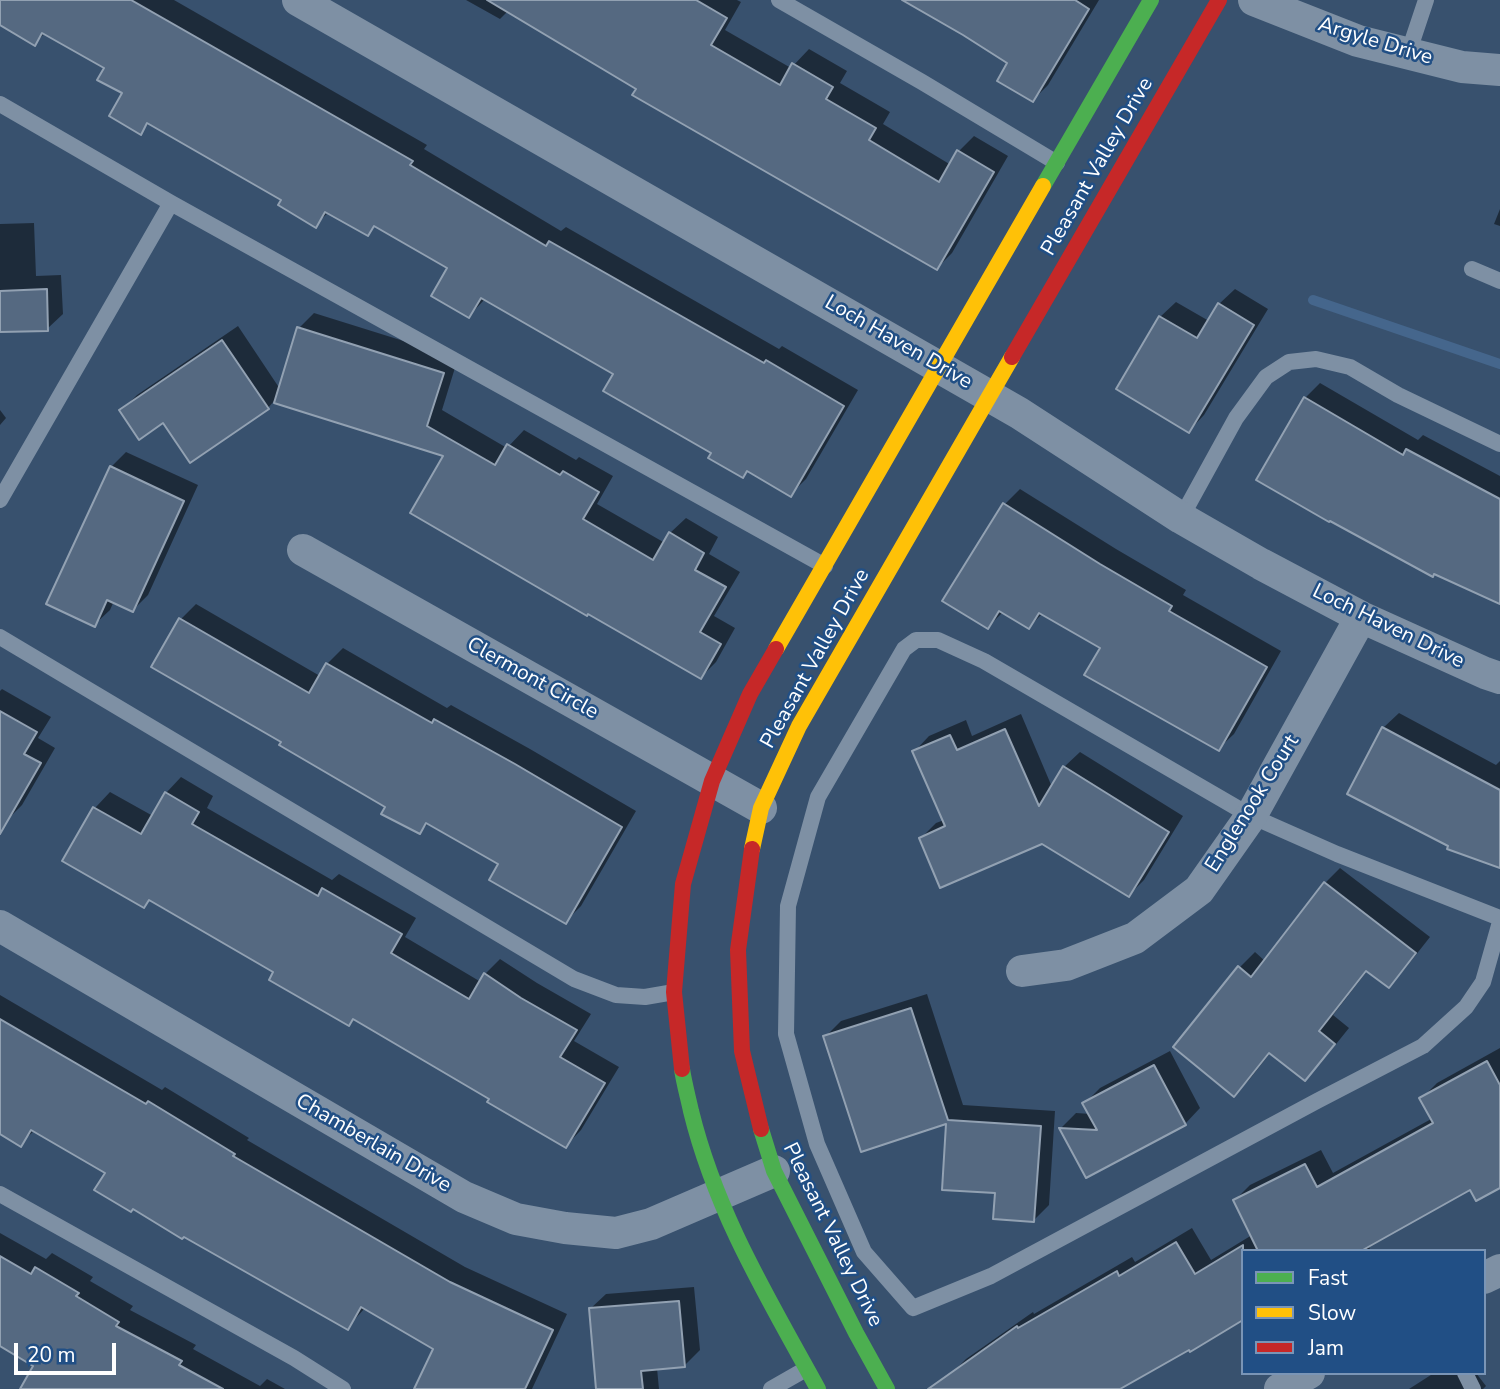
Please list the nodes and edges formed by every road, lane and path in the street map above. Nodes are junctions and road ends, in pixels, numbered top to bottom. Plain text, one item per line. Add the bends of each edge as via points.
1 (299, 0) edge
2 (779, 0) edge
3 (1151, 0) edge
4 (1219, 0) edge
5 (1254, 0) edge
6 (1426, 0) edge
7 (1408, 54) junction
8 (1500, 70) edge
9 (0, 104) edge
10 (1057, 163) junction
11 (171, 203) junction
12 (1472, 269) dead end
13 (1500, 281) edge
14 (940, 367) junction
15 (990, 396) junction
16 (1500, 444) edge
17 (0, 500) edge
18 (1181, 518) junction
19 (303, 550) dead end
20 (825, 566) junction
21 (1360, 617) junction
22 (0, 637) edge
23 (1500, 678) edge
24 (712, 781) junction
25 (761, 808) junction
26 (1251, 816) junction
27 (1500, 920) edge
28 (0, 926) edge
29 (1022, 971) dead end
30 (674, 992) junction
31 (774, 1171) junction
32 (0, 1194) edge
33 (718, 1196) junction
34 (806, 1369) junction
35 (1305, 1375) edge
36 (343, 1389) edge
37 (771, 1389) edge
38 (818, 1389) edge
39 (887, 1389) edge
40 (1280, 1389) edge

1 - 14 street, Loch Haven Drive
2 - 10 lane
3 - 10 street, Pleasant Valley Drive
4 - 15 street, Pleasant Valley Drive
5 - 7 street, Argyle Drive via 1358,41
6 - 7 lane
7 - 8 street, Argyle Drive via 1462,67
9 - 11 lane
10 - 14 street, Pleasant Valley Drive
11 - 17 lane
11 - 20 lane
12 - 13 lane
14 - 15 street, Loch Haven Drive
14 - 20 street, Pleasant Valley Drive
15 - 18 street, Loch Haven Drive
15 - 25 street, Pleasant Valley Drive via 799,726
16 - 18 lane via 1350,367 1316,359 1289,362 1266,377 1236,418
18 - 21 street, Loch Haven Drive
19 - 24 street, Clermont Circle
20 - 24 street, Pleasant Valley Drive via 750,694
21 - 23 street, Loch Haven Drive
21 - 26 street, Englenook Court
22 - 30 lane via 574,979 617,995
24 - 25 street, Clermont Circle
24 - 30 street, Pleasant Valley Drive via 683,884
25 - 31 street, Pleasant Valley Drive via 738,950 742,1051
26 - 27 lane
26 - 27 lane via 985,661 938,640 916,640 904,649 818,797 788,906 786,1034 817,1144 864,1252 913,1308 991,1276 1423,1046 1466,1007 1483,982
26 - 29 street, Englenook Court via 1199,890 1135,938 1066,965
28 - 33 street, Chamberlain Drive via 464,1197 516,1219 616,1233
30 - 33 street, Pleasant Valley Drive via 682,1073
31 - 33 street, Chamberlain Drive
31 - 39 street, Pleasant Valley Drive
32 - 36 lane
33 - 34 street, Pleasant Valley Drive via 744,1255
34 - 37 lane
34 - 38 street, Pleasant Valley Drive
35 - 40 street

